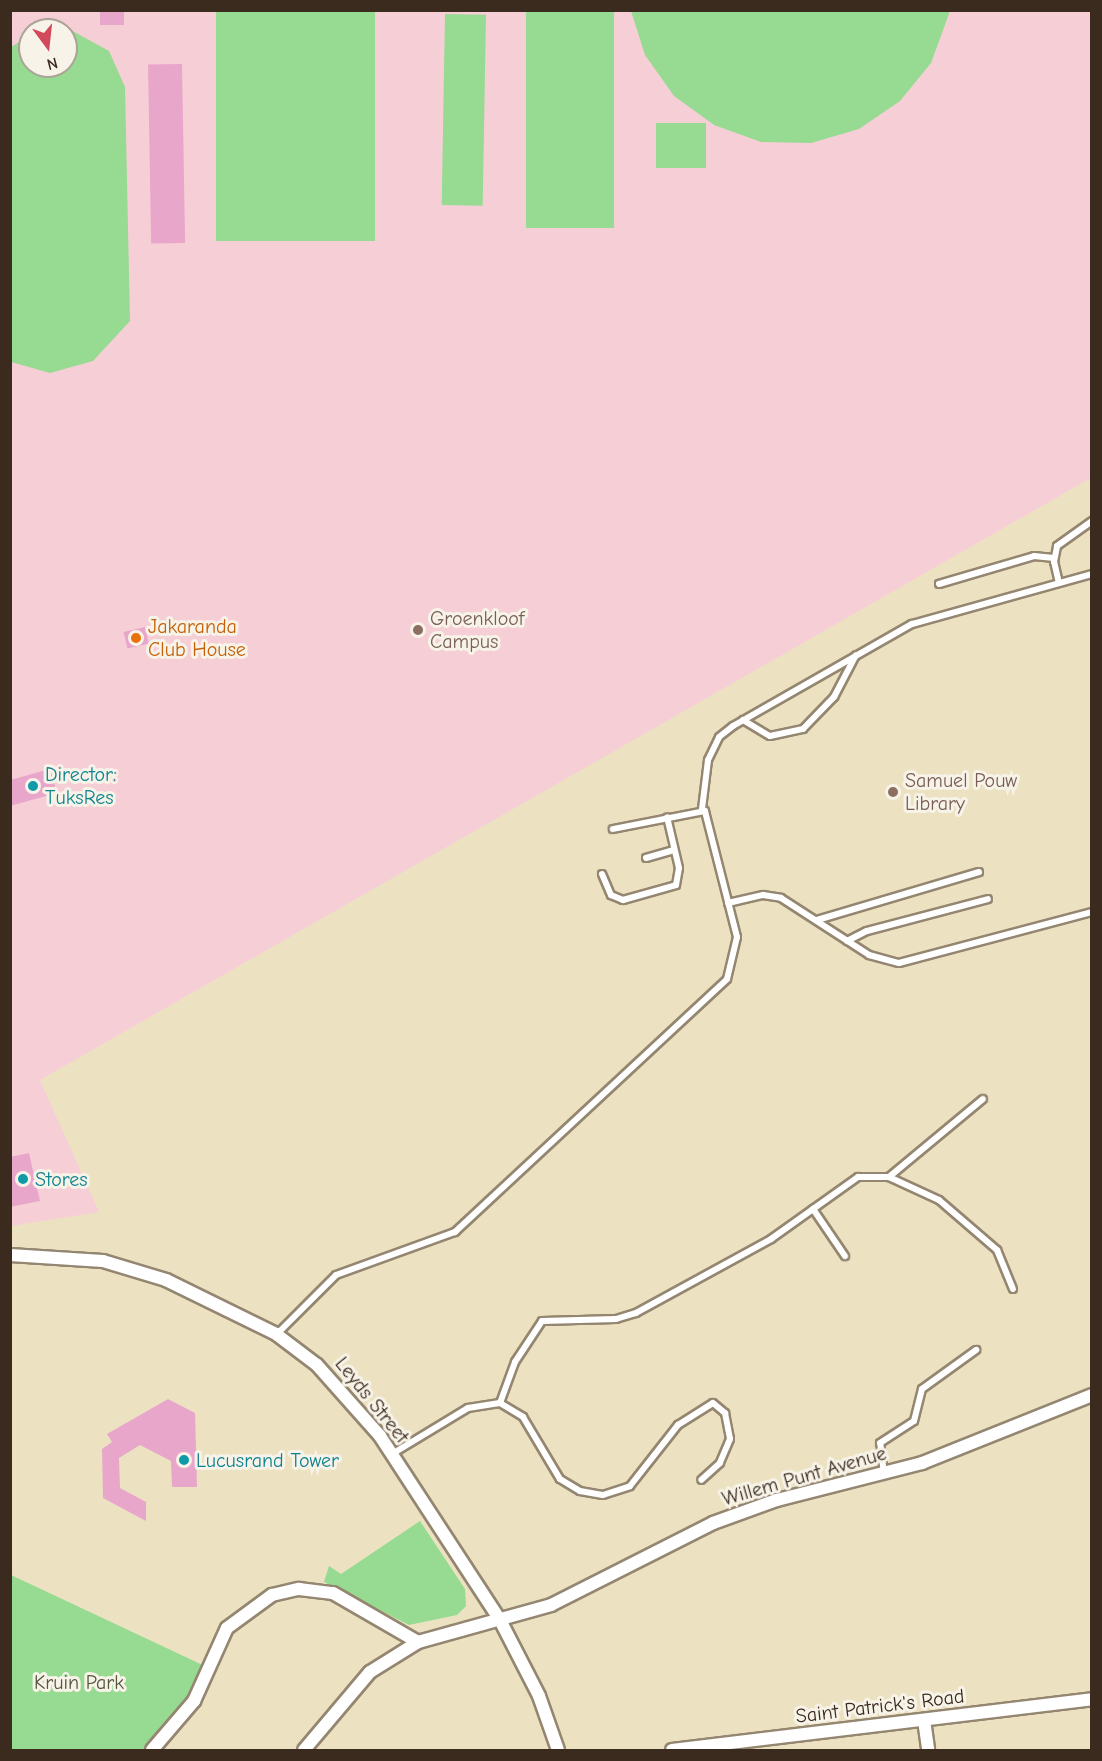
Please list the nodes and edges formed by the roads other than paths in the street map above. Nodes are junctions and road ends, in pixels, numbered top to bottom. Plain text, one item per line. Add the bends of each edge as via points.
1 (1092, 521) edge
2 (1054, 558) junction
3 (1092, 574) edge
4 (1059, 583) junction
5 (939, 584) dead end
6 (856, 655) junction
7 (743, 720) junction
8 (702, 809) junction
9 (667, 817) junction
10 (613, 829) dead end
11 (674, 850) junction
12 (646, 858) dead end
13 (979, 872) dead end
14 (602, 874) dead end
15 (988, 899) dead end
16 (728, 903) junction
17 (1092, 912) edge
18 (817, 920) junction
19 (847, 941) junction
20 (983, 1100) dead end
21 (889, 1177) junction
22 (813, 1209) junction
23 (10, 1255) edge
24 (846, 1256) dead end
25 (1013, 1289) dead end
26 (276, 1334) junction
27 (975, 1350) dead end
28 (1092, 1395) edge
29 (500, 1403) junction
30 (392, 1454) junction
31 (884, 1475) junction
32 (701, 1480) dead end
33 (500, 1620) junction
34 (418, 1642) junction
35 (1092, 1699) edge
36 (924, 1720) junction
37 (152, 1750) edge
38 (304, 1750) edge
39 (558, 1750) edge
40 (672, 1750) edge
41 (928, 1750) edge

1 - 2 lane via 1063,538
2 - 4 lane
2 - 5 lane via 1034,556
3 - 4 lane
4 - 6 lane via 925,619
6 - 7 lane
6 - 7 lane via 834,697 804,729 770,736
7 - 8 lane via 712,747 701,785
8 - 9 lane
8 - 16 lane
9 - 10 lane
9 - 11 lane
11 - 12 lane
11 - 14 lane via 678,882 665,890 619,899 611,895
13 - 18 lane
15 - 19 lane via 867,931
16 - 18 lane via 774,895
16 - 26 lane via 737,950 719,989 454,1232 336,1275
17 - 19 lane via 910,962 877,958
18 - 19 lane
20 - 21 lane
21 - 22 lane via 858,1177
21 - 25 lane via 939,1200 972,1224 996,1250
22 - 24 lane
22 - 29 lane via 771,1239 636,1313 616,1319 542,1321 515,1362
23 - 26 street, Leyds Street via 103,1261 133,1269 187,1289
26 - 30 street, Leyds Street via 332,1378
27 - 31 lane via 922,1389 914,1421 880,1443
28 - 31 street, Willem Punt Avenue
29 - 30 lane via 468,1408
29 - 32 lane via 524,1417 560,1479 580,1491 603,1495 630,1486 678,1425 703,1405 716,1404 728,1420 729,1448
30 - 33 street, Leyds Street
31 - 33 street, Willem Punt Avenue via 777,1500 713,1523 566,1600
33 - 34 street, Willem Punt Avenue via 476,1622
33 - 39 street, Leyds Street via 539,1696
34 - 37 street via 333,1593 298,1589 272,1594 227,1628 194,1701
34 - 38 street, Willem Punt Avenue via 370,1672
35 - 36 street, Saint Patrick's Road
36 - 40 street, Saint Patrick's Road
36 - 41 street

